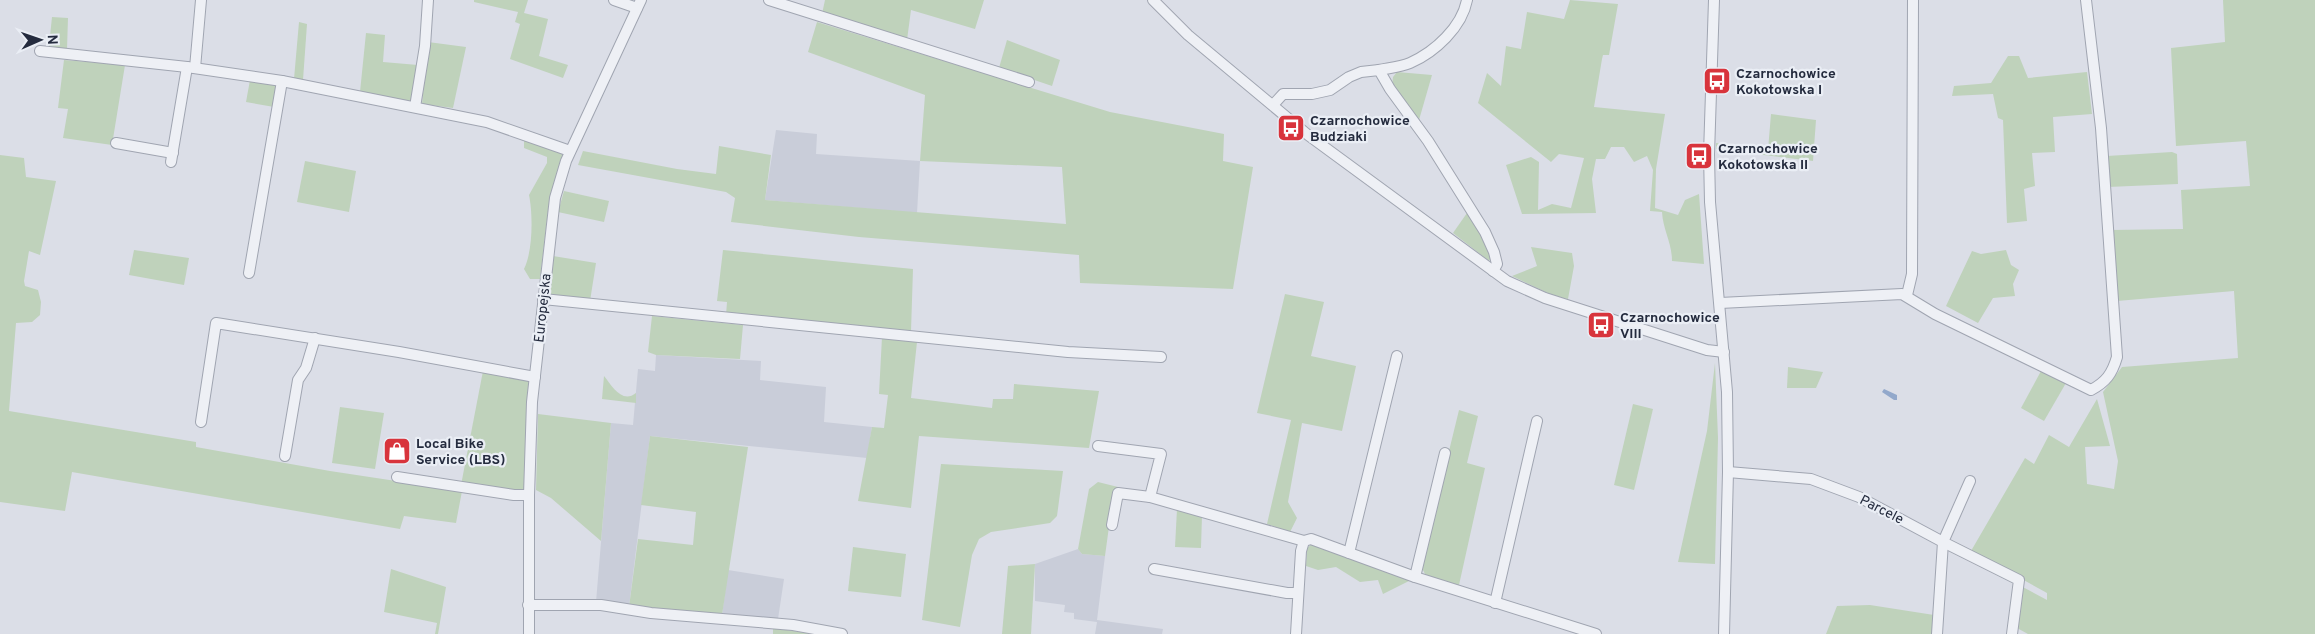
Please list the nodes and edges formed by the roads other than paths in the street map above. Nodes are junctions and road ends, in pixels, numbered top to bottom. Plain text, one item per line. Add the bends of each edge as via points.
1 (201, 0) edge
2 (428, 0) edge
3 (614, 0) edge
4 (769, 0) edge
5 (1153, 0) edge
6 (1467, 0) edge
7 (1714, 0) edge
8 (1913, 0) edge
9 (2086, 0) edge
10 (639, 4) edge
11 (40, 51) dead end
12 (191, 68) junction
13 (1379, 70) junction
14 (282, 81) junction
15 (1029, 82) dead end
16 (1273, 106) junction
17 (415, 107) junction
18 (116, 143) dead end
19 (570, 151) junction
20 (1493, 271) junction
21 (249, 274) dead end
22 (1907, 295) junction
23 (543, 299) junction
24 (1720, 303) junction
25 (315, 338) junction
26 (1724, 352) junction
27 (1397, 356) dead end
28 (1161, 357) dead end
29 (535, 377) junction
30 (1537, 421) dead end
31 (201, 422) dead end
32 (1098, 446) dead end
33 (1445, 453) dead end
34 (285, 456) dead end
35 (1728, 472) junction
36 (397, 477) dead end
37 (1970, 481) dead end
38 (529, 496) junction
39 (1150, 497) junction
40 (1112, 525) dead end
41 (1304, 541) junction
42 (1943, 542) junction
43 (1349, 554) junction
44 (1154, 569) dead end
45 (1415, 577) junction
46 (1298, 593) junction
47 (1495, 603) junction
48 (528, 604) junction
49 (529, 634) edge
50 (842, 634) edge
51 (1296, 634) edge
52 (1596, 634) edge
53 (1724, 634) edge
54 (1937, 634) edge
55 (2012, 634) edge

1 - 12 street
2 - 17 street
3 - 10 street
4 - 15 street
5 - 16 street via 1188,35
6 - 13 street via 1458,24 1425,54 1409,63
7 - 24 street via 1709,154
8 - 22 street via 1912,274
9 - 22 street via 2101,128 2117,357 2114,368 2105,382 2091,390 1934,314
10 - 19 street, Europejska
11 - 12 street
12 - 14 street
12 - 18 street via 172,157
13 - 16 street via 1355,74 1330,90 1283,94
13 - 20 street via 1428,141 1484,232 1497,264
14 - 17 street
14 - 21 street
16 - 20 street via 1334,155
17 - 19 street via 487,122
19 - 23 street, Europejska via 555,198
20 - 26 street via 1545,298 1707,350
22 - 24 street
23 - 28 street via 1059,351
23 - 29 street, Europejska
24 - 26 street
25 - 29 street
25 - 31 street via 216,322
25 - 34 street via 306,368 298,380
26 - 35 street
27 - 43 street
29 - 38 street, Europejska
30 - 47 street
32 - 39 street via 1161,454
33 - 45 street
35 - 42 street, Parcele via 1811,478 1860,497
35 - 53 street
36 - 38 street
37 - 42 street
38 - 48 street, Europejska
39 - 40 street via 1118,493
39 - 41 street
41 - 43 street via 1311,539
41 - 46 street
42 - 54 street
42 - 55 street, Parcele via 2019,580
43 - 45 street
44 - 46 street
45 - 47 street
46 - 51 street
47 - 52 street
48 - 49 street, Europejska
48 - 50 street via 601,605 651,613 793,625

